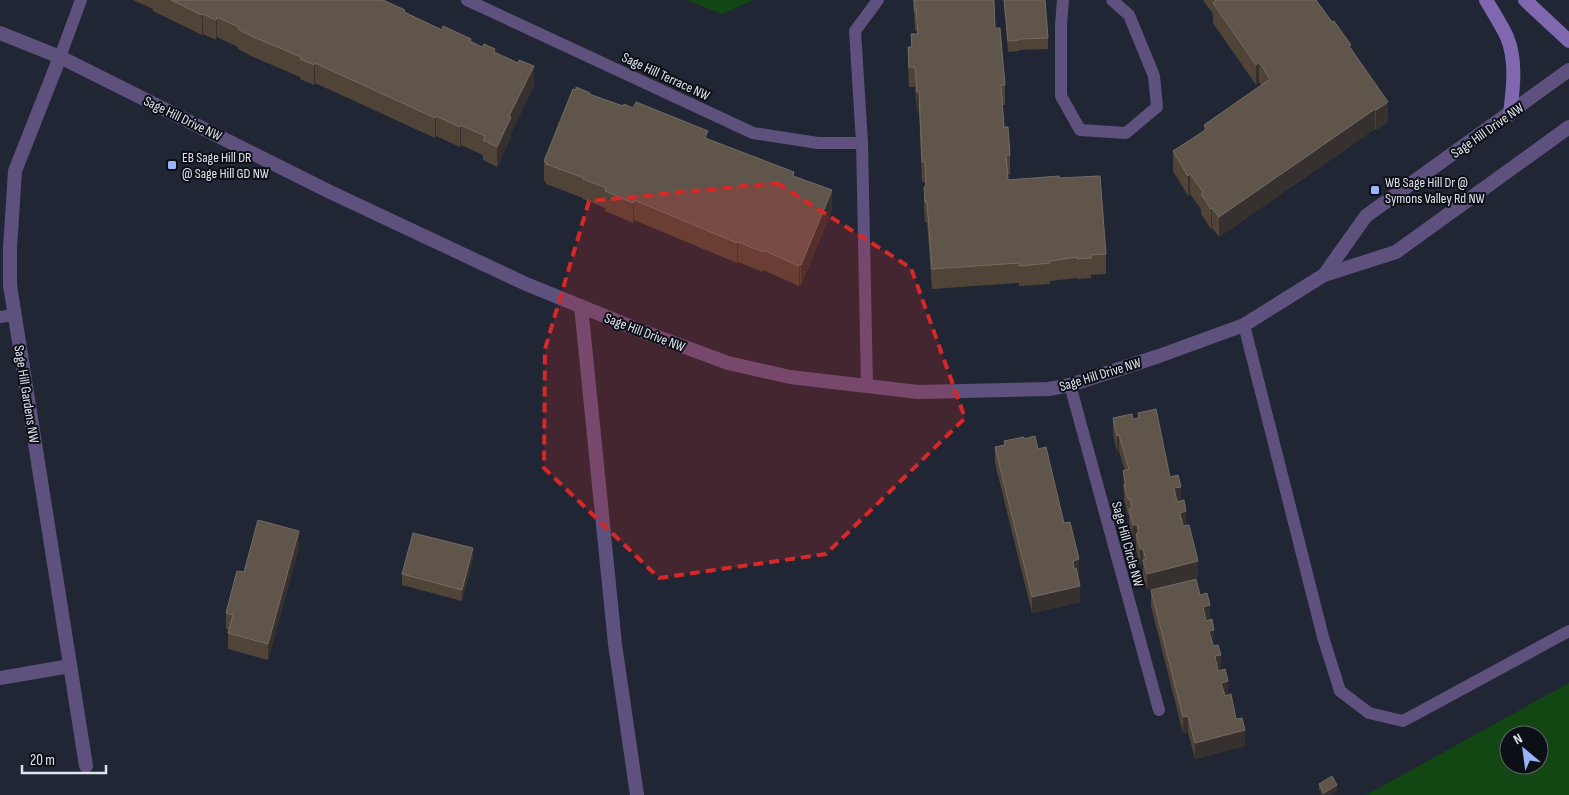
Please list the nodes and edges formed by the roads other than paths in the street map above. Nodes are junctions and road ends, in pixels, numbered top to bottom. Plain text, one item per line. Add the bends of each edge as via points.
1 (81, 0) edge
2 (467, 0) edge
3 (878, 0) edge
4 (1062, 0) edge
5 (1112, 0) edge
6 (1486, 0) edge
7 (1526, 0) edge
8 (0, 33) edge
9 (1569, 41) edge
10 (60, 57) junction
11 (1569, 70) edge
12 (1510, 114) junction
13 (1569, 127) edge
14 (862, 143) junction
15 (1324, 275) junction
16 (5, 285) edge
17 (580, 306) junction
18 (14, 315) junction
19 (0, 317) edge
20 (1244, 325) junction
21 (1070, 385) junction
22 (868, 386) junction
23 (1569, 631) edge
24 (70, 666) junction
25 (0, 678) edge
26 (1159, 710) dead end
27 (86, 766) dead end
28 (637, 795) edge

1 - 10 lane
2 - 14 lane, Sage Hill Terrace NW via 753,133 818,143
3 - 14 lane via 855,31
4 - 5 lane via 1061,96 1080,130 1126,133 1158,107 1154,76 1129,15
6 - 12 main road via 1507,38 1513,66
7 - 9 main road
8 - 10 street, Sage Hill Drive NW
10 - 16 street, Sage Hill Gardens NW via 15,171
10 - 17 street, Sage Hill Drive NW via 354,203
11 - 12 street, Sage Hill Drive NW
12 - 15 street, Sage Hill Drive NW via 1366,216
13 - 15 street, Sage Hill Drive NW via 1396,252
14 - 22 lane
15 - 20 street, Sage Hill Drive NW
16 - 18 street, Sage Hill Gardens NW
17 - 22 street, Sage Hill Drive NW via 728,363 790,377
17 - 28 street via 615,644
18 - 19 lane
18 - 24 street, Sage Hill Gardens NW
20 - 21 street, Sage Hill Drive NW
20 - 23 lane via 1323,637 1340,691 1369,713 1403,721
21 - 22 street, Sage Hill Drive NW via 1049,390 918,392
21 - 26 lane, Sage Hill Circle NW
24 - 25 street
24 - 27 street, Sage Hill Gardens NW

